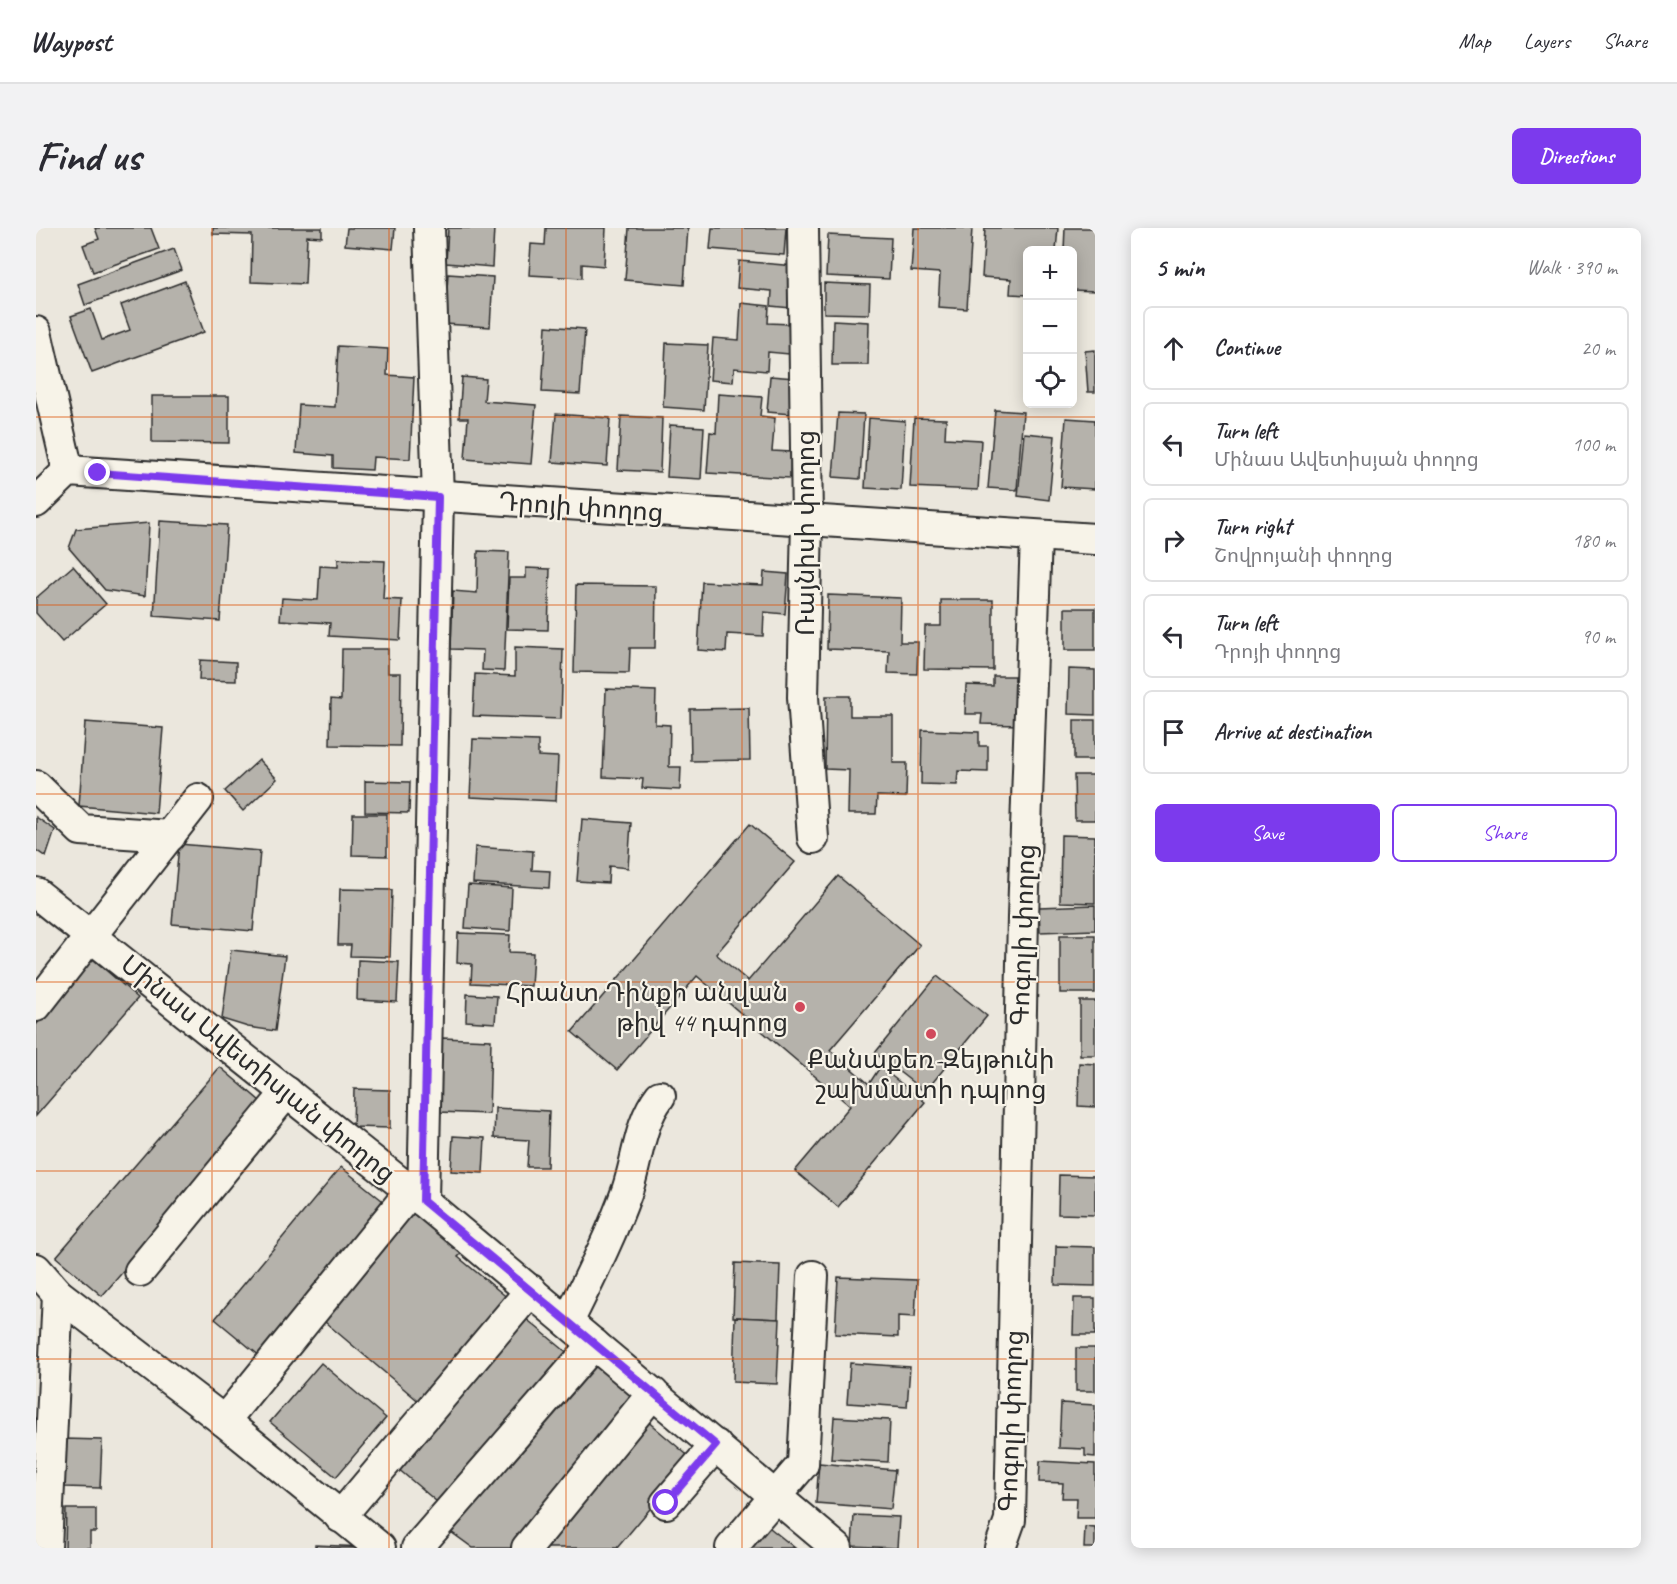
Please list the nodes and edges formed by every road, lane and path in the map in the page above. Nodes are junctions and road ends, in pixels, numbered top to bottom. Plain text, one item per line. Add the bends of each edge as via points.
1 (429, 228) edge
2 (804, 228) edge
3 (36, 332) edge
4 (68, 471) junction
5 (438, 497) junction
6 (36, 502) edge
7 (807, 521) junction
8 (1036, 536) junction
9 (1095, 539) edge
10 (36, 786) edge
11 (198, 799) dead end
12 (170, 836) junction
13 (813, 838) dead end
14 (36, 893) edge
15 (92, 936) junction
16 (36, 1006) edge
17 (287, 1092) junction
18 (660, 1096) dead end
19 (417, 1196) junction
20 (140, 1271) dead end
21 (813, 1276) dead end
22 (43, 1279) edge
23 (531, 1290) junction
24 (568, 1322) junction
25 (594, 1344) junction
26 (653, 1393) junction
27 (224, 1421) junction
28 (716, 1445) junction
29 (776, 1495) junction
30 (666, 1503) dead end
31 (340, 1517) junction
32 (46, 1548) edge
33 (380, 1548) edge
34 (417, 1548) edge
35 (526, 1548) edge
36 (731, 1548) edge
37 (837, 1548) edge
38 (1000, 1548) edge

1 - 5 street
2 - 7 street, Ռայնիսի փողոց
3 - 4 street
4 - 5 street, Դրոյի փողոց
4 - 6 street
5 - 7 street, Դրոյի փողոց
5 - 19 street
7 - 8 street, Դրոյի փողոց
7 - 13 street, Ռայնիսի փողոց via 803,697
8 - 9 street, Դրոյի փողոց
8 - 38 street, Գոգոլի փողոց via 1010,1520
10 - 12 street via 81,830
11 - 12 street
12 - 15 street
14 - 15 street, Մինաս Ավետիսյան փողոց
15 - 16 street
15 - 17 street, Մինաս Ավետիսյան փողոց
17 - 19 street, Մինաս Ավետիսյան փողոց
17 - 20 street
18 - 24 street via 648,1111 628,1189 607,1242
19 - 23 street, Մինաս Ավետիսյան փողոց
19 - 27 street
21 - 29 street via 803,1464
22 - 27 street
22 - 32 street
23 - 24 street, Մինաս Ավետիսյան փողոց
23 - 31 street
24 - 25 street, Մինաս Ավետիսյան փողոց
25 - 26 street, Մինաս Ավետիսյան փողոց
25 - 34 street
26 - 28 street, Մինաս Ավետիսյան փողոց
26 - 35 street
27 - 31 street
28 - 29 street, Մինաս Ավետիսյան փողոց
28 - 30 street
29 - 36 street
29 - 37 street, Մինաս Ավետիսյան փողոց
31 - 33 street

